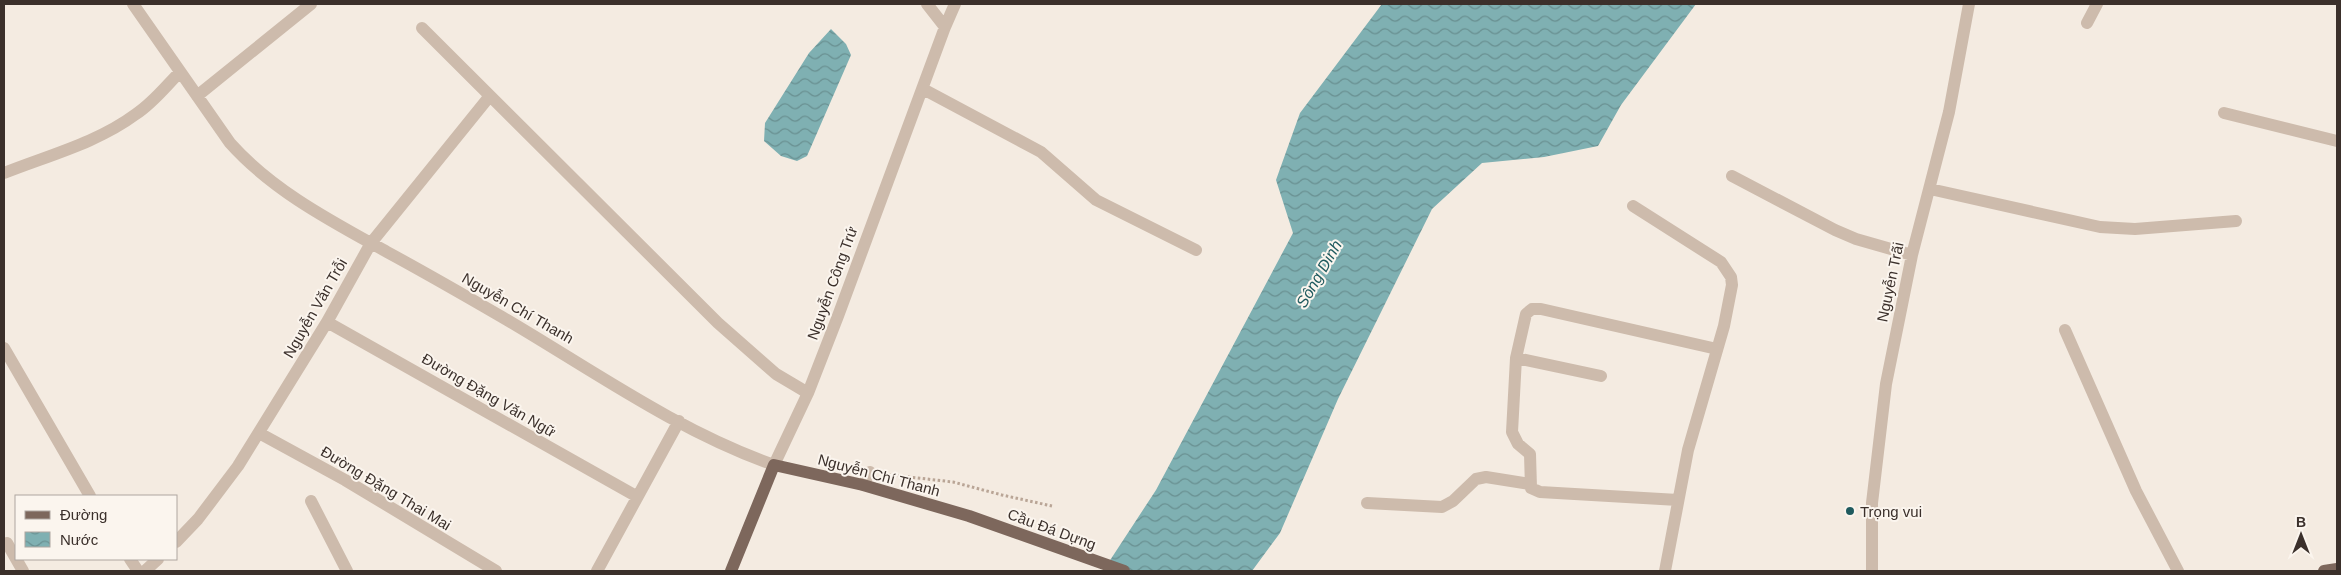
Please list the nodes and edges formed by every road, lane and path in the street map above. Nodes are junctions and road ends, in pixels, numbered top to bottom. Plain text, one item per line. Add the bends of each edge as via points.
1 (133, 4) edge
2 (310, 4) edge
3 (927, 4) edge
4 (955, 4) edge
5 (1970, 4) edge
6 (2097, 4) edge
7 (2087, 23) dead end
8 (945, 27) junction
9 (422, 28) dead end
10 (180, 72) junction
11 (923, 89) junction
12 (197, 96) junction
13 (489, 97) junction
14 (2224, 113) dead end
15 (2337, 141) edge
16 (4, 173) edge
17 (1732, 176) dead end
18 (1930, 189) junction
19 (1633, 206) dead end
20 (2236, 221) dead end
21 (371, 243) junction
22 (1196, 250) dead end
23 (1912, 255) junction
24 (327, 322) junction
25 (2065, 330) dead end
26 (4, 348) edge
27 (1718, 349) junction
28 (1516, 358) junction
29 (1601, 376) dead end
30 (808, 393) junction
31 (679, 421) junction
32 (260, 433) junction
33 (774, 465) junction
34 (870, 472) joint
35 (1530, 484) junction
36 (863, 485) junction
37 (89, 495) edge
38 (636, 496) junction
39 (1678, 500) junction
40 (311, 501) dead end
41 (1367, 503) dead end
42 (1052, 506) dead end
43 (969, 516) joint
44 (178, 540) edge
45 (7, 543) dead end
46 (15, 557) edge
47 (17, 560) edge
48 (131, 560) edge
49 (157, 560) edge
50 (2337, 568) edge
51 (23, 571) edge
52 (138, 571) edge
53 (144, 571) edge
54 (347, 571) edge
55 (496, 571) edge
56 (597, 571) edge
57 (731, 571) edge
58 (1124, 571) edge
59 (1665, 571) edge
60 (1872, 571) edge
61 (2178, 571) edge
62 (2324, 571) edge

1 - 10 street, Nguyễn Chí Thanh
2 - 12 street
3 - 8 street
4 - 8 street, Nguyễn Công Trứ
5 - 18 street, Nguyễn Trãi
6 - 7 street
8 - 11 street, Nguyễn Công Trứ
9 - 13 street
10 - 12 street, Nguyễn Chí Thanh
10 - 16 street via 148,104 123,123 85,142
11 - 22 street via 1041,152 1096,200
11 - 30 street, Nguyễn Công Trứ
12 - 21 street, Nguyễn Chí Thanh via 230,143 255,169 294,198
13 - 21 street, Nguyễn Văn Trỗi
13 - 30 street via 746,349 776,374
14 - 15 street
17 - 23 street via 1834,230
18 - 20 street via 2100,227 2135,229
18 - 23 street, Nguyễn Trãi
19 - 27 street via 1710,254 1728,271 1732,285
21 - 24 street, Nguyễn Văn Trỗi
21 - 31 street, Nguyễn Chí Thanh
23 - 60 street, Nguyễn Trãi via 1880,425 1871,527
24 - 32 street, Nguyễn Văn Trỗi
24 - 38 street, Đường Đặng Văn Ngữ
25 - 61 street via 2136,491
26 - 37 street
27 - 28 street via 1534,309 1526,314
27 - 39 street via 1688,450
28 - 29 street
28 - 35 street via 1512,432 1516,441 1530,454
30 - 33 street, Nguyễn Công Trứ
31 - 33 street, Nguyễn Chí Thanh via 735,450
31 - 38 street
32 - 44 street, Nguyễn Văn Trỗi via 225,485
32 - 55 street, Đường Đặng Thai Mai
33 - 36 main road, Nguyễn Chí Thanh
33 - 57 main road, Nguyễn Công Trứ
34 - 36 street
34 - 42 path via 953,482
35 - 39 street via 1534,491 1540,492
35 - 41 street via 1486,477 1476,479 1442,507
36 - 43 main road, Nguyễn Chí Thanh
38 - 56 street
39 - 59 street
40 - 54 street
43 - 58 main road, Cầu Đá Dựng
45 - 46 street
47 - 51 street
48 - 52 street
49 - 53 street
50 - 62 main road

